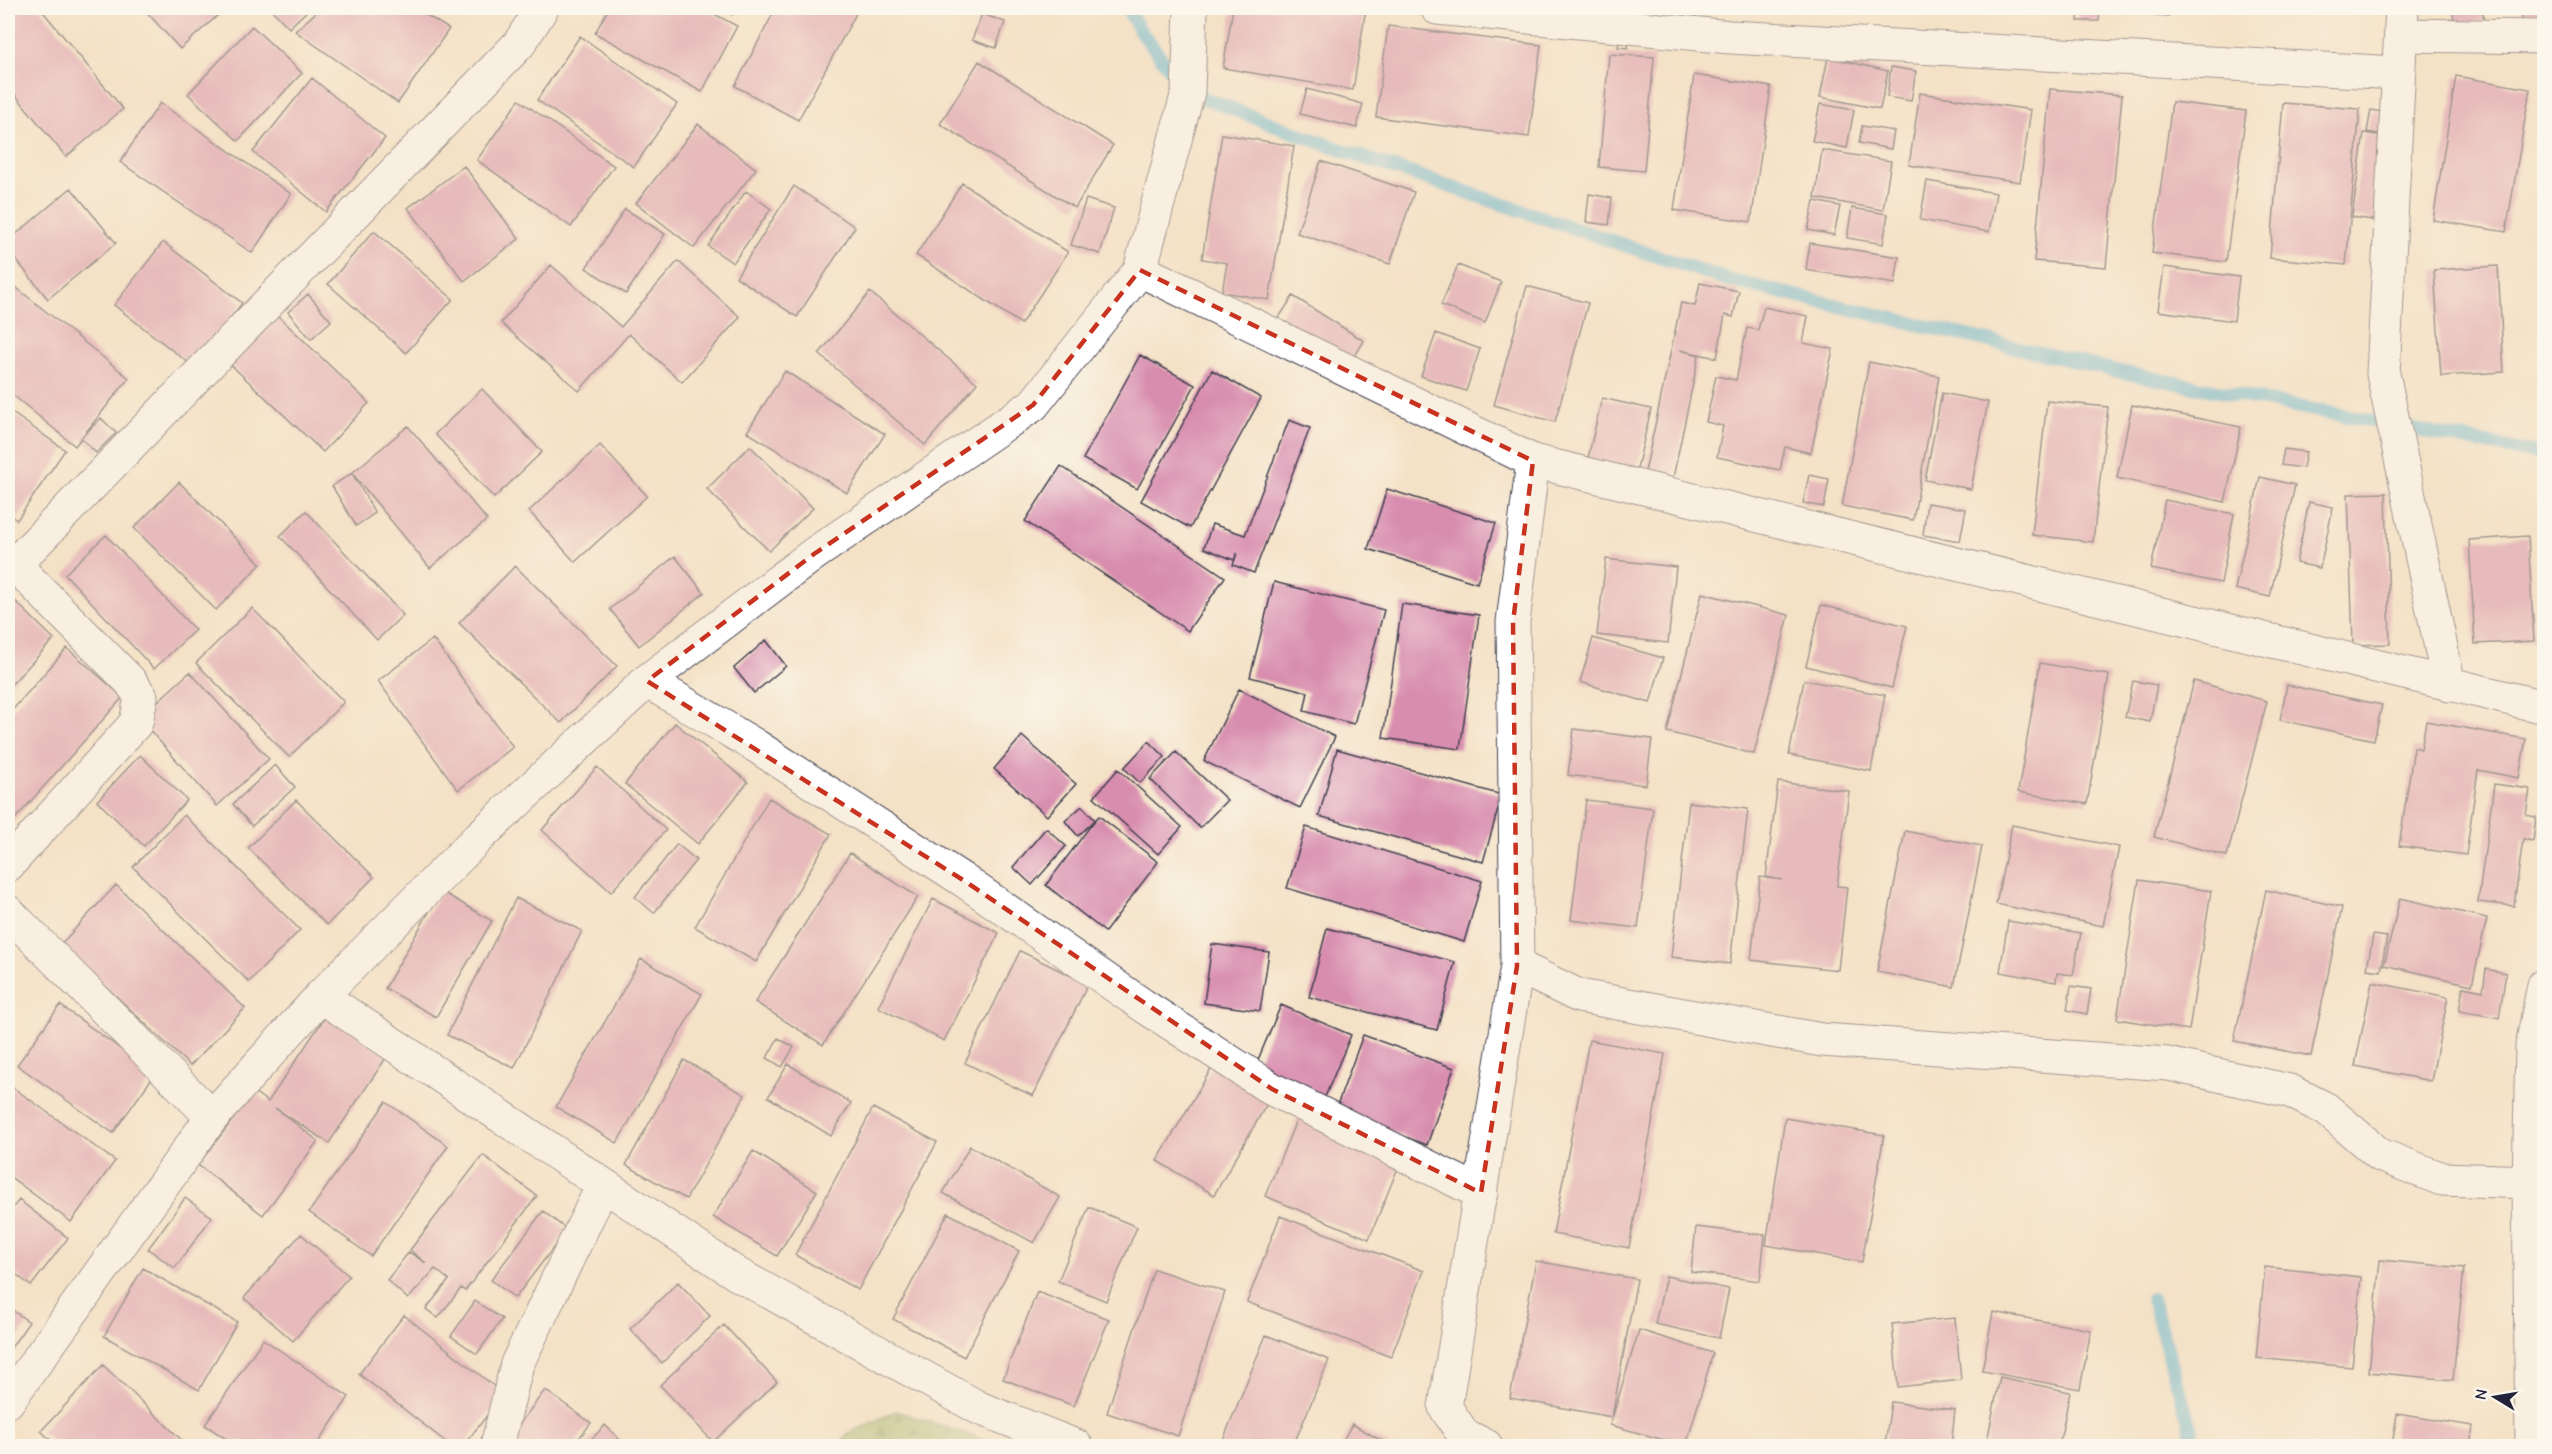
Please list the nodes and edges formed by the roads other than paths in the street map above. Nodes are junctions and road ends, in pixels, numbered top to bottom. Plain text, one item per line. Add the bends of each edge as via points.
1 (542, 8) edge
2 (1191, 8) edge
3 (1437, 8) edge
4 (1665, 18) edge
5 (2402, 21) edge
6 (2544, 38) edge
7 (2397, 73) junction
8 (1140, 270) junction
9 (1533, 461) junction
10 (11, 561) edge
11 (648, 681) junction
12 (2449, 685) junction
13 (2544, 707) edge
14 (8, 865) edge
15 (8, 912) edge
16 (1516, 966) junction
17 (2544, 985) edge
18 (321, 996) junction
19 (212, 1117) junction
20 (2529, 1182) junction
21 (603, 1185) junction
22 (1481, 1193) junction
23 (8, 1401) edge
24 (497, 1446) edge
25 (1076, 1446) edge
26 (1486, 1446) edge
27 (2532, 1446) edge

1 - 10 street via 519,44
2 - 8 street via 1188,92
3 - 4 street
4 - 7 street via 1730,37
5 - 6 street
5 - 7 street
7 - 12 street via 2384,374
8 - 9 street
8 - 11 street via 1033,405 814,554
9 - 12 street
9 - 16 street via 1513,622
10 - 14 street via 130,681 141,697 136,723
11 - 18 street via 478,838
11 - 22 street via 963,880 1272,1089
12 - 13 street
15 - 19 street
16 - 20 street via 1579,996 1822,1040 2168,1064 2290,1091 2326,1109 2380,1155 2442,1179
16 - 22 street
17 - 20 street via 2532,1046
18 - 19 street
18 - 21 street
19 - 23 street
20 - 27 street
21 - 24 street via 517,1364
21 - 25 street via 737,1274 958,1397
22 - 26 street via 1445,1407 1464,1435

